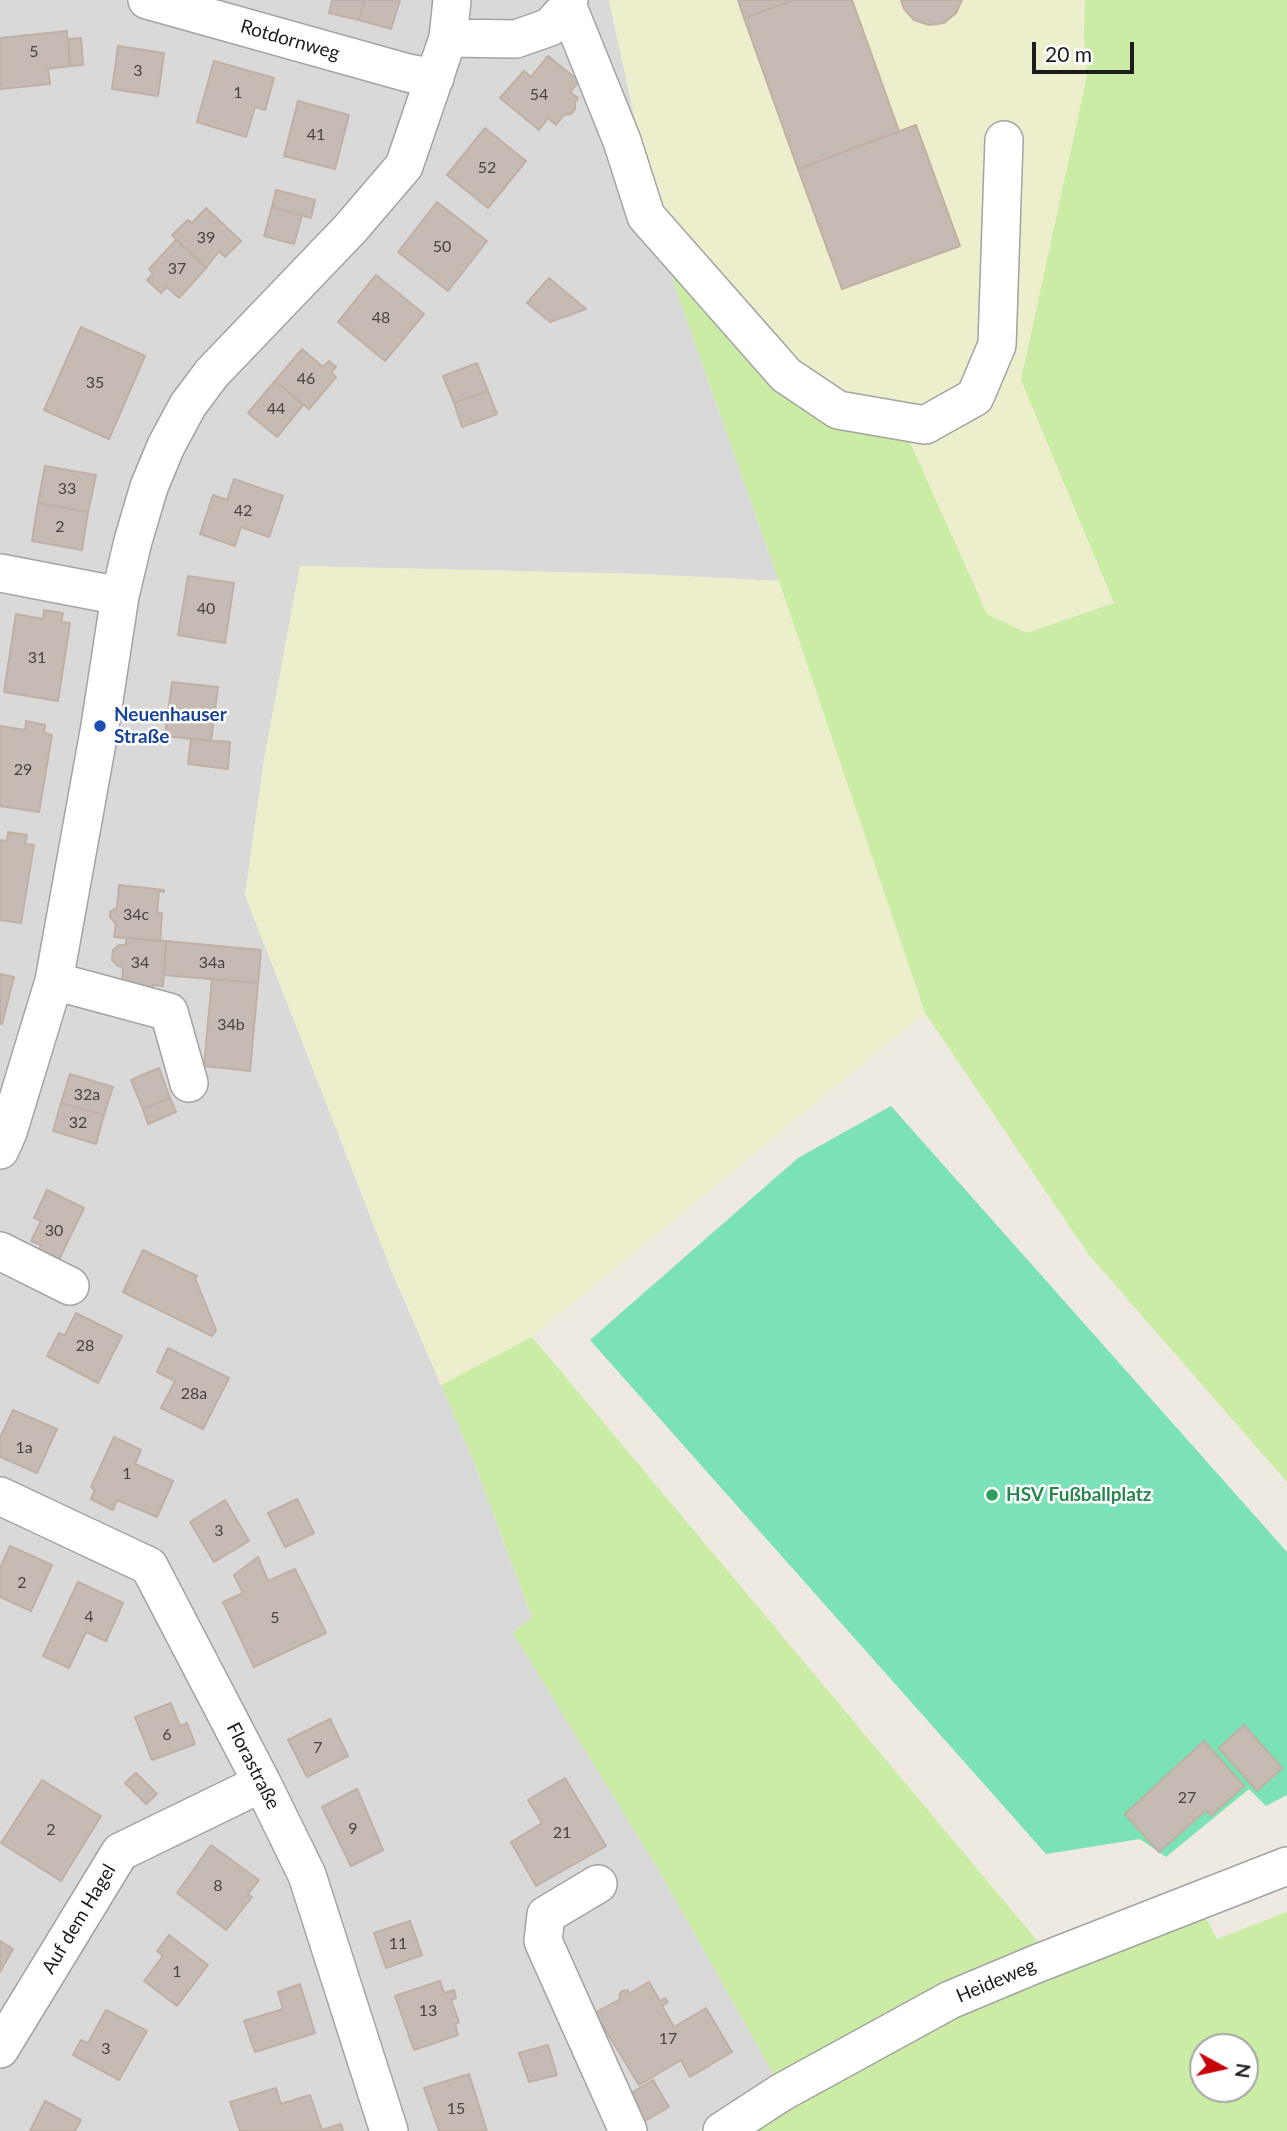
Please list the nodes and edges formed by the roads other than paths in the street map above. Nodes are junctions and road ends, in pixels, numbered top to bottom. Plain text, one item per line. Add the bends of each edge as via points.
1 (147, 0) edge
2 (452, 0) edge
3 (569, 3) edge
4 (448, 38) junction
5 (435, 78) junction
6 (1004, 140) dead end
7 (0, 573) edge
8 (120, 596) junction
9 (54, 981) junction
10 (189, 1083) dead end
11 (0, 1150) edge
12 (0, 1251) edge
13 (70, 1286) dead end
14 (0, 1496) edge
15 (262, 1783) junction
16 (1287, 1866) edge
17 (598, 1884) dead end
18 (0, 2049) edge
19 (389, 2131) edge
20 (628, 2131) edge
21 (722, 2131) edge

1 - 5 street, Rotdornweg
2 - 4 street
3 - 4 street via 550,27 516,39
3 - 6 street via 646,216 786,375 838,410 925,425 975,397 996,345
4 - 5 street
5 - 8 street via 404,166 212,373 188,405 149,487
7 - 8 street
8 - 9 street
9 - 10 street via 169,1012
9 - 11 street
12 - 13 street
14 - 15 street, Florastraße via 149,1566
15 - 18 street, Auf dem Hagel via 120,1852
15 - 19 street, Florastraße via 307,1874
16 - 21 street, Heideweg via 950,2000 782,2092
17 - 20 street via 546,1915 543,1941

